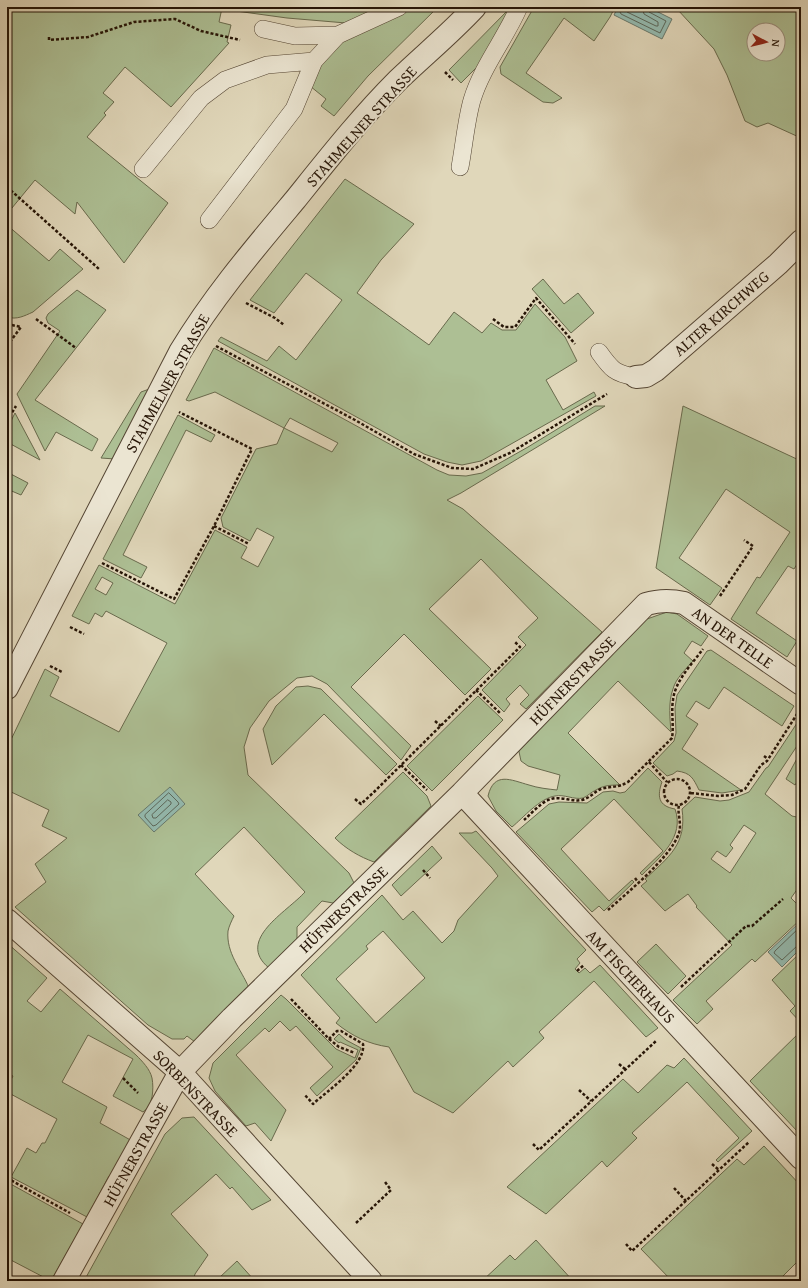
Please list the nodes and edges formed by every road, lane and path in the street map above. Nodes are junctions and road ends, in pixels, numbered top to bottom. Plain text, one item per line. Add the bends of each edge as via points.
1 (400, 7) edge
2 (475, 7) edge
3 (519, 7) edge
4 (263, 29) dead end
5 (338, 35) junction
6 (49, 37) dead end
7 (228, 37) dead end
8 (314, 61) junction
9 (442, 69) dead end
10 (455, 82) dead end
11 (460, 167) dead end
12 (142, 169) dead end
13 (7, 187) edge
14 (209, 220) dead end
15 (801, 241) edge
16 (99, 269) dead end
17 (242, 300) dead end
18 (36, 318) dead end
19 (493, 319) dead end
20 (7, 324) edge
21 (284, 325) dead end
22 (210, 343) dead end
23 (7, 346) edge
24 (76, 348) dead end
25 (580, 350) dead end
26 (599, 352) dead end
27 (636, 377) junction
28 (16, 406) dead end
29 (174, 410) dead end
30 (7, 421) edge
31 (214, 526) junction
32 (744, 540) dead end
33 (249, 544) dead end
34 (101, 562) dead end
35 (684, 603) joint
36 (712, 623) junction
37 (67, 626) dead end
38 (84, 634) dead end
39 (514, 641) dead end
40 (48, 666) dead end
41 (62, 672) dead end
42 (801, 684) edge
43 (7, 688) edge
44 (476, 690) junction
45 (801, 708) edge
46 (499, 713) dead end
47 (435, 721) dead end
48 (440, 726) junction
49 (764, 756) dead end
50 (768, 759) junction
51 (649, 762) junction
52 (401, 765) junction
53 (667, 782) junction
54 (425, 788) dead end
55 (462, 793) junction
56 (690, 793) junction
57 (356, 799) dead end
58 (679, 805) junction
59 (540, 806) dead end
60 (634, 878) dead end
61 (638, 882) junction
62 (783, 899) dead end
63 (7, 920) edge
64 (587, 929) junction
65 (583, 966) dead end
66 (577, 971) dead end
67 (287, 995) dead end
68 (660, 1007) junction
69 (329, 1039) junction
70 (650, 1046) dead end
71 (355, 1053) dead end
72 (619, 1064) dead end
73 (625, 1070) junction
74 (180, 1072) junction
75 (579, 1090) dead end
76 (304, 1094) dead end
77 (591, 1102) junction
78 (769, 1124) junction
79 (533, 1144) dead end
80 (801, 1158) edge
81 (712, 1164) dead end
82 (719, 1170) junction
83 (7, 1178) edge
84 (385, 1182) dead end
85 (674, 1188) dead end
86 (686, 1201) junction
87 (75, 1217) dead end
88 (335, 1242) junction
89 (626, 1244) dead end
90 (472, 1277) dead end
91 (64, 1281) edge
92 (371, 1281) edge
93 (475, 1281) edge

1 - 5 lane
2 - 43 street, STAHMELNER STRASSE via 397,81 369,112 222,289 194,329
3 - 11 lane via 483,74 472,101
4 - 5 lane via 295,36
5 - 8 lane
6 - 7 path via 49,40 88,37 134,22 175,20 201,31
8 - 12 lane via 267,65 225,80 201,98
8 - 14 lane via 294,109
9 - 10 path
13 - 16 path
15 - 27 street, ALTER KIRCHWEG via 656,370 646,376
17 - 21 path
18 - 24 path
19 - 25 path via 504,327 515,327 536,298
20 - 23 path via 21,327
22 - 27 path via 414,454 452,468 473,469 510,453
26 - 27 lane via 610,368 625,376
28 - 30 path
29 - 31 path via 252,449
31 - 33 path
31 - 34 path via 174,599
32 - 36 path via 753,546
35 - 36 street, AN DER TELLE
35 - 55 street, HÜFNERSTRASSE via 658,600 646,604
36 - 42 street, AN DER TELLE
36 - 51 path via 675,690 672,738
37 - 38 path
39 - 44 path via 520,647
40 - 41 path
44 - 46 path
44 - 48 path
45 - 50 path
47 - 48 path
48 - 52 path
49 - 50 path
50 - 56 path via 745,789 718,796
51 - 53 path
51 - 59 path via 628,782 620,786 601,789 581,800 550,799
52 - 54 path
52 - 57 path via 361,804
53 - 56 path via 674,778 683,780 689,785
53 - 58 path via 665,798 671,804
55 - 64 street, AM FISCHERHAUS
55 - 74 street, HÜFNERSTRASSE
56 - 58 path via 686,801
58 - 61 path via 680,826 670,850
60 - 61 path
61 - 64 path
62 - 68 path via 752,926 746,926
63 - 74 street, SORBENSTRASSE
64 - 68 street, AM FISCHERHAUS
65 - 66 path
67 - 69 path
68 - 78 street, AM FISCHERHAUS
69 - 71 path via 339,1047
69 - 76 path via 337,1031 341,1031 363,1044 364,1048 354,1068 313,1104
70 - 73 path
72 - 73 path
73 - 77 path
74 - 88 street, SORBENSTRASSE
74 - 91 street, HÜFNERSTRASSE
75 - 77 path
77 - 79 path via 539,1150
78 - 80 street, AM FISCHERHAUS
78 - 82 path
81 - 82 path
82 - 86 path
83 - 87 path
84 - 88 path via 391,1190
85 - 86 path
86 - 89 path via 632,1251
88 - 92 street, SORBENSTRASSE
90 - 93 path

